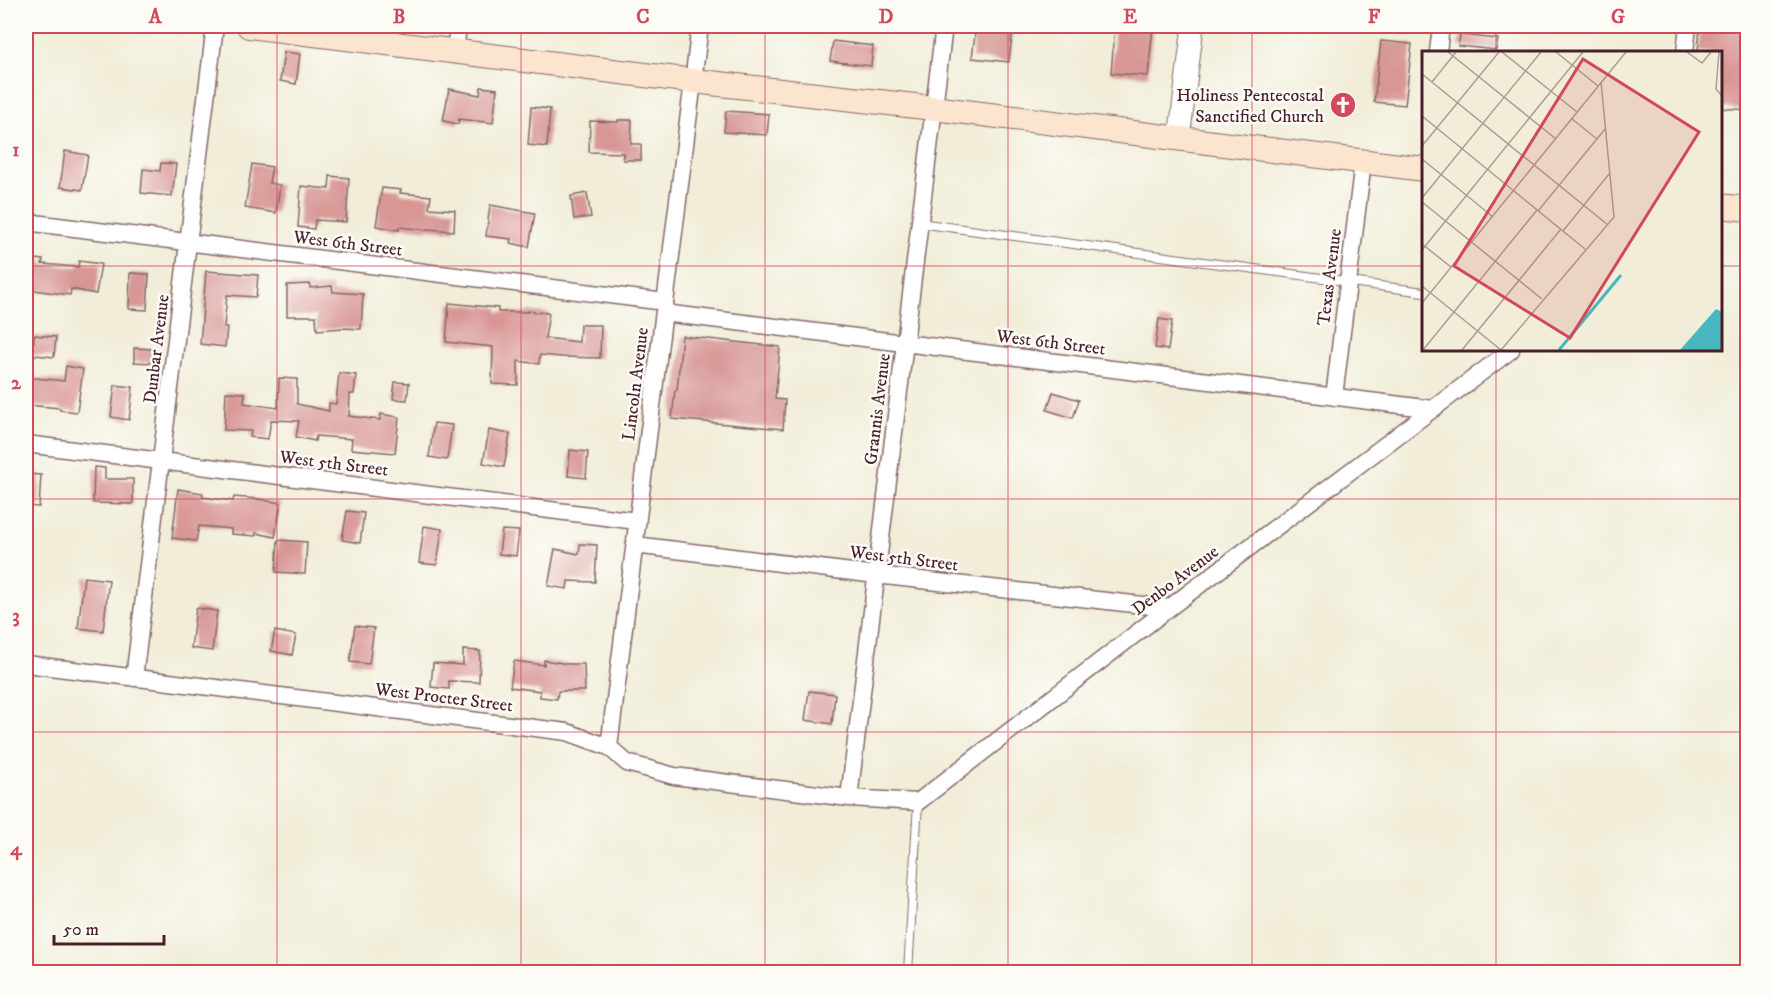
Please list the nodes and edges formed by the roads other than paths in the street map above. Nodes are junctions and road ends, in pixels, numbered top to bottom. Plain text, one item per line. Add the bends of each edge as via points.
1 (215, 26) edge
2 (249, 26) edge
3 (458, 26) edge
4 (700, 26) edge
5 (944, 26) edge
6 (1193, 26) edge
7 (1441, 26) edge
8 (1688, 26) edge
9 (1438, 51) edge
10 (1685, 51) edge
11 (454, 52) junction
12 (693, 81) junction
13 (933, 108) junction
14 (1179, 139) junction
15 (1363, 162) junction
16 (1422, 168) edge
17 (1722, 206) edge
18 (1748, 209) edge
19 (26, 222) edge
20 (919, 223) junction
21 (189, 243) junction
22 (1348, 282) junction
23 (1422, 292) edge
24 (664, 308) junction
25 (905, 343) junction
26 (1510, 351) edge
27 (1334, 397) junction
28 (1432, 409) junction
29 (26, 444) edge
30 (161, 461) junction
31 (638, 521) junction
32 (634, 545) junction
33 (876, 575) junction
34 (1169, 608) junction
35 (26, 664) edge
36 (134, 678) junction
37 (609, 747) junction
38 (849, 798) junction
39 (918, 802) junction
40 (908, 972) edge

1 - 21 street, Dunbar Avenue
2 - 11 main road
3 - 11 street
4 - 12 street, Lincoln Avenue
5 - 13 street, Grannis Avenue
6 - 14 street
7 - 9 street
8 - 10 street
11 - 12 main road
12 - 13 main road
12 - 24 street, Lincoln Avenue
13 - 14 main road
13 - 20 street, Grannis Avenue
14 - 15 main road
15 - 16 main road
15 - 22 street, Texas Avenue
17 - 18 main road
19 - 21 street, West 6th Street
20 - 22 lane
20 - 25 street, Grannis Avenue
21 - 24 street, West 6th Street
21 - 30 street, Dunbar Avenue
22 - 23 lane
22 - 27 street, Texas Avenue
24 - 25 street, West 6th Street
24 - 31 street, Lincoln Avenue
25 - 27 street, West 6th Street
25 - 33 street, Grannis Avenue
26 - 28 street, Denbo Avenue
27 - 28 street, West 6th Street
28 - 34 street, Denbo Avenue
29 - 30 street, West 5th Street
30 - 31 street, West 5th Street
30 - 36 street, Dunbar Avenue
31 - 32 street, Lincoln Avenue
32 - 33 street, West 5th Street
32 - 37 street, Lincoln Avenue
33 - 34 street, West 5th Street
33 - 38 street, Grannis Avenue
34 - 39 street, Denbo Avenue
35 - 36 street, West Procter Street
36 - 37 street, West Procter Street via 567,732
37 - 38 street, West Procter Street via 627,763 674,776
38 - 39 street
39 - 40 lane

